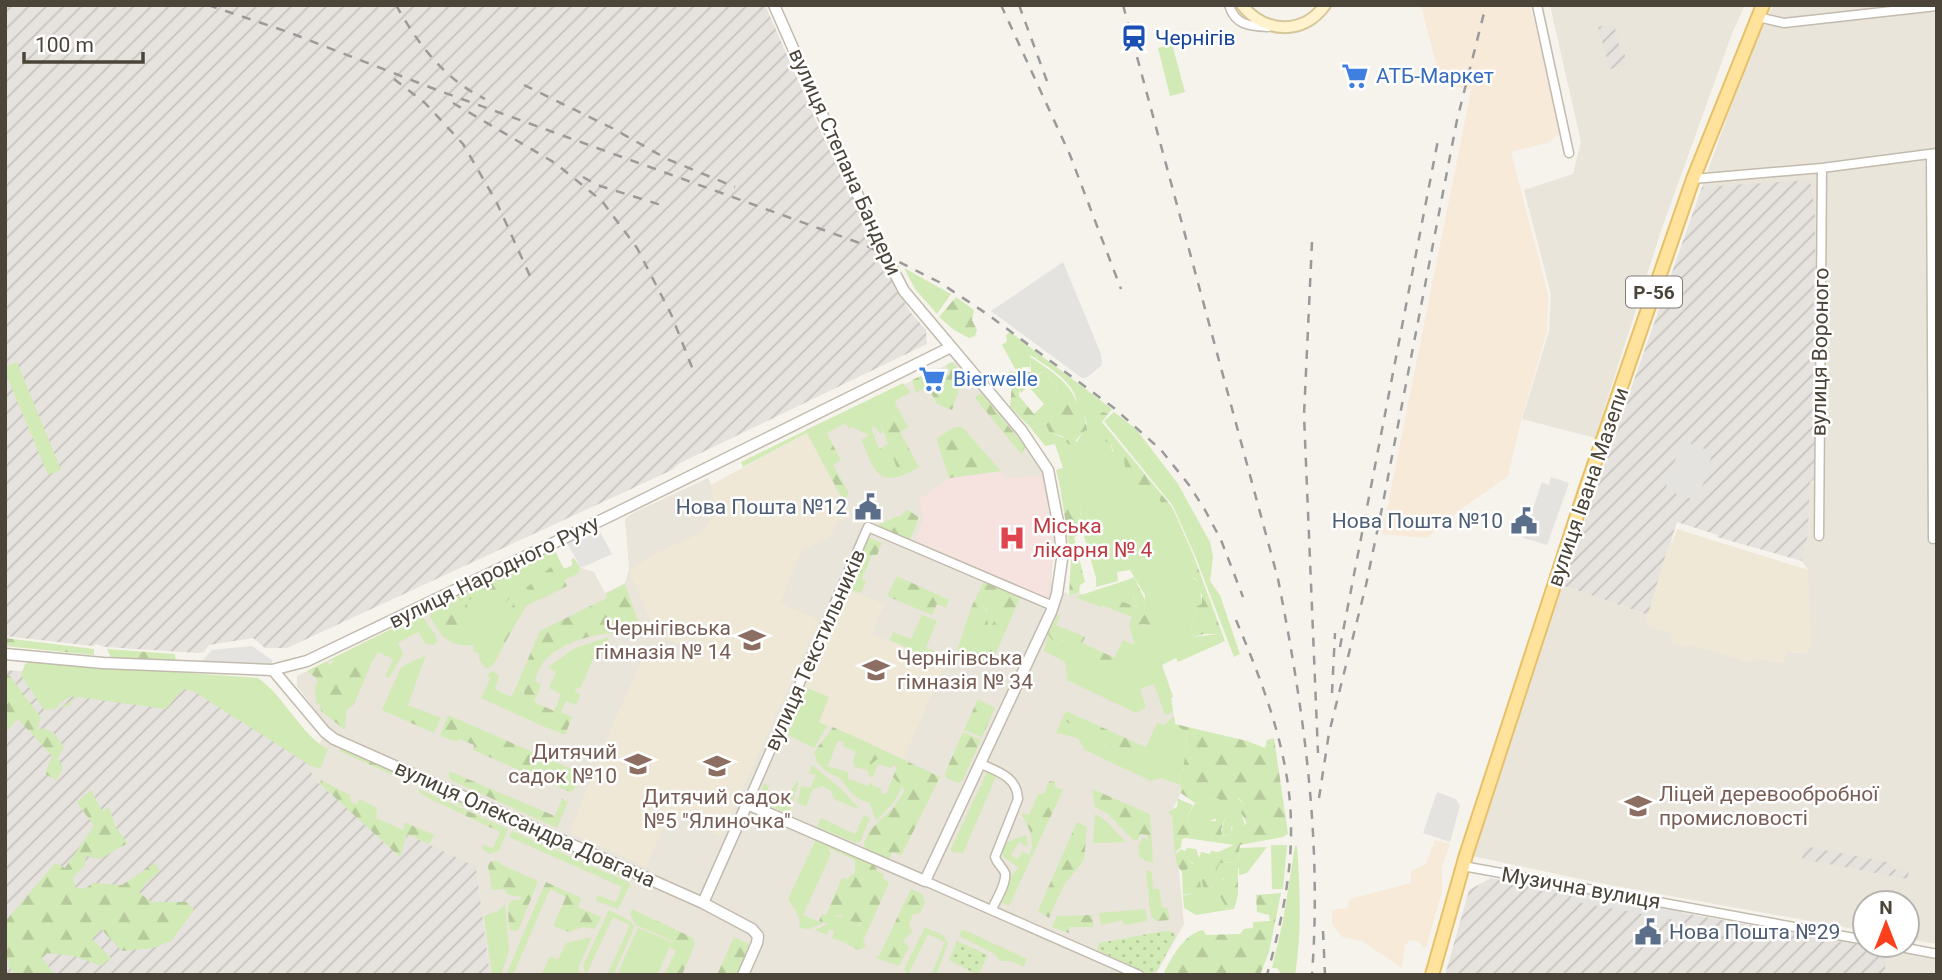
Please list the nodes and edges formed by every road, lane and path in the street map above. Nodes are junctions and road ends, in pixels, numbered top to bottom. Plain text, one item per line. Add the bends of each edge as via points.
1 (774, 5) edge
2 (1241, 5) edge
3 (1325, 5) edge
4 (1536, 5) edge
5 (1937, 6) edge
6 (1231, 8) edge
7 (1761, 11) edge
8 (1272, 27) junction
9 (1569, 153) dead end
10 (1934, 153) edge
11 (1822, 168) junction
12 (1693, 179) junction
13 (951, 347) junction
14 (1819, 536) dead end
15 (1933, 539) dead end
16 (1053, 606) junction
17 (5, 654) edge
18 (273, 670) junction
19 (981, 764) junction
20 (747, 804) junction
21 (1463, 866) junction
22 (925, 881) junction
23 (703, 903) junction
24 (992, 909) junction
25 (1851, 937) edge
26 (743, 975) edge
27 (1139, 975) edge
28 (1432, 975) edge

1 - 13 street, вулиця Степана Бандери via 878,241 904,291
2 - 8 main road
3 - 8 main road via 1302,25
4 - 9 street
5 - 7 street via 1784,23
6 - 8 street via 1239,22
7 - 12 main road, вулиця Івана Мазепи / Р-56
10 - 11 street
10 - 15 street
11 - 12 street
11 - 14 street, вулиця Вороного
12 - 21 main road, вулиця Івана Мазепи / Р-56
13 - 16 street via 1022,430 1048,470 1062,559
13 - 18 street, вулиця Народного Руху via 422,607 307,661
16 - 19 street
16 - 20 street, вулиця Текстильників via 868,527
17 - 18 street, вулиця Народного Руху
18 - 23 street, вулиця Олександра Довгача via 334,739
19 - 22 street
19 - 24 street via 1012,780 1018,799 995,857 1005,873
20 - 22 street
20 - 23 street, вулиця Текстильників
21 - 25 street, Музична вулиця
21 - 28 main road, вулиця Івана Мазепи / Р-56
22 - 24 street
23 - 26 street, вулиця Олександра Довгача via 758,936
24 - 27 street

